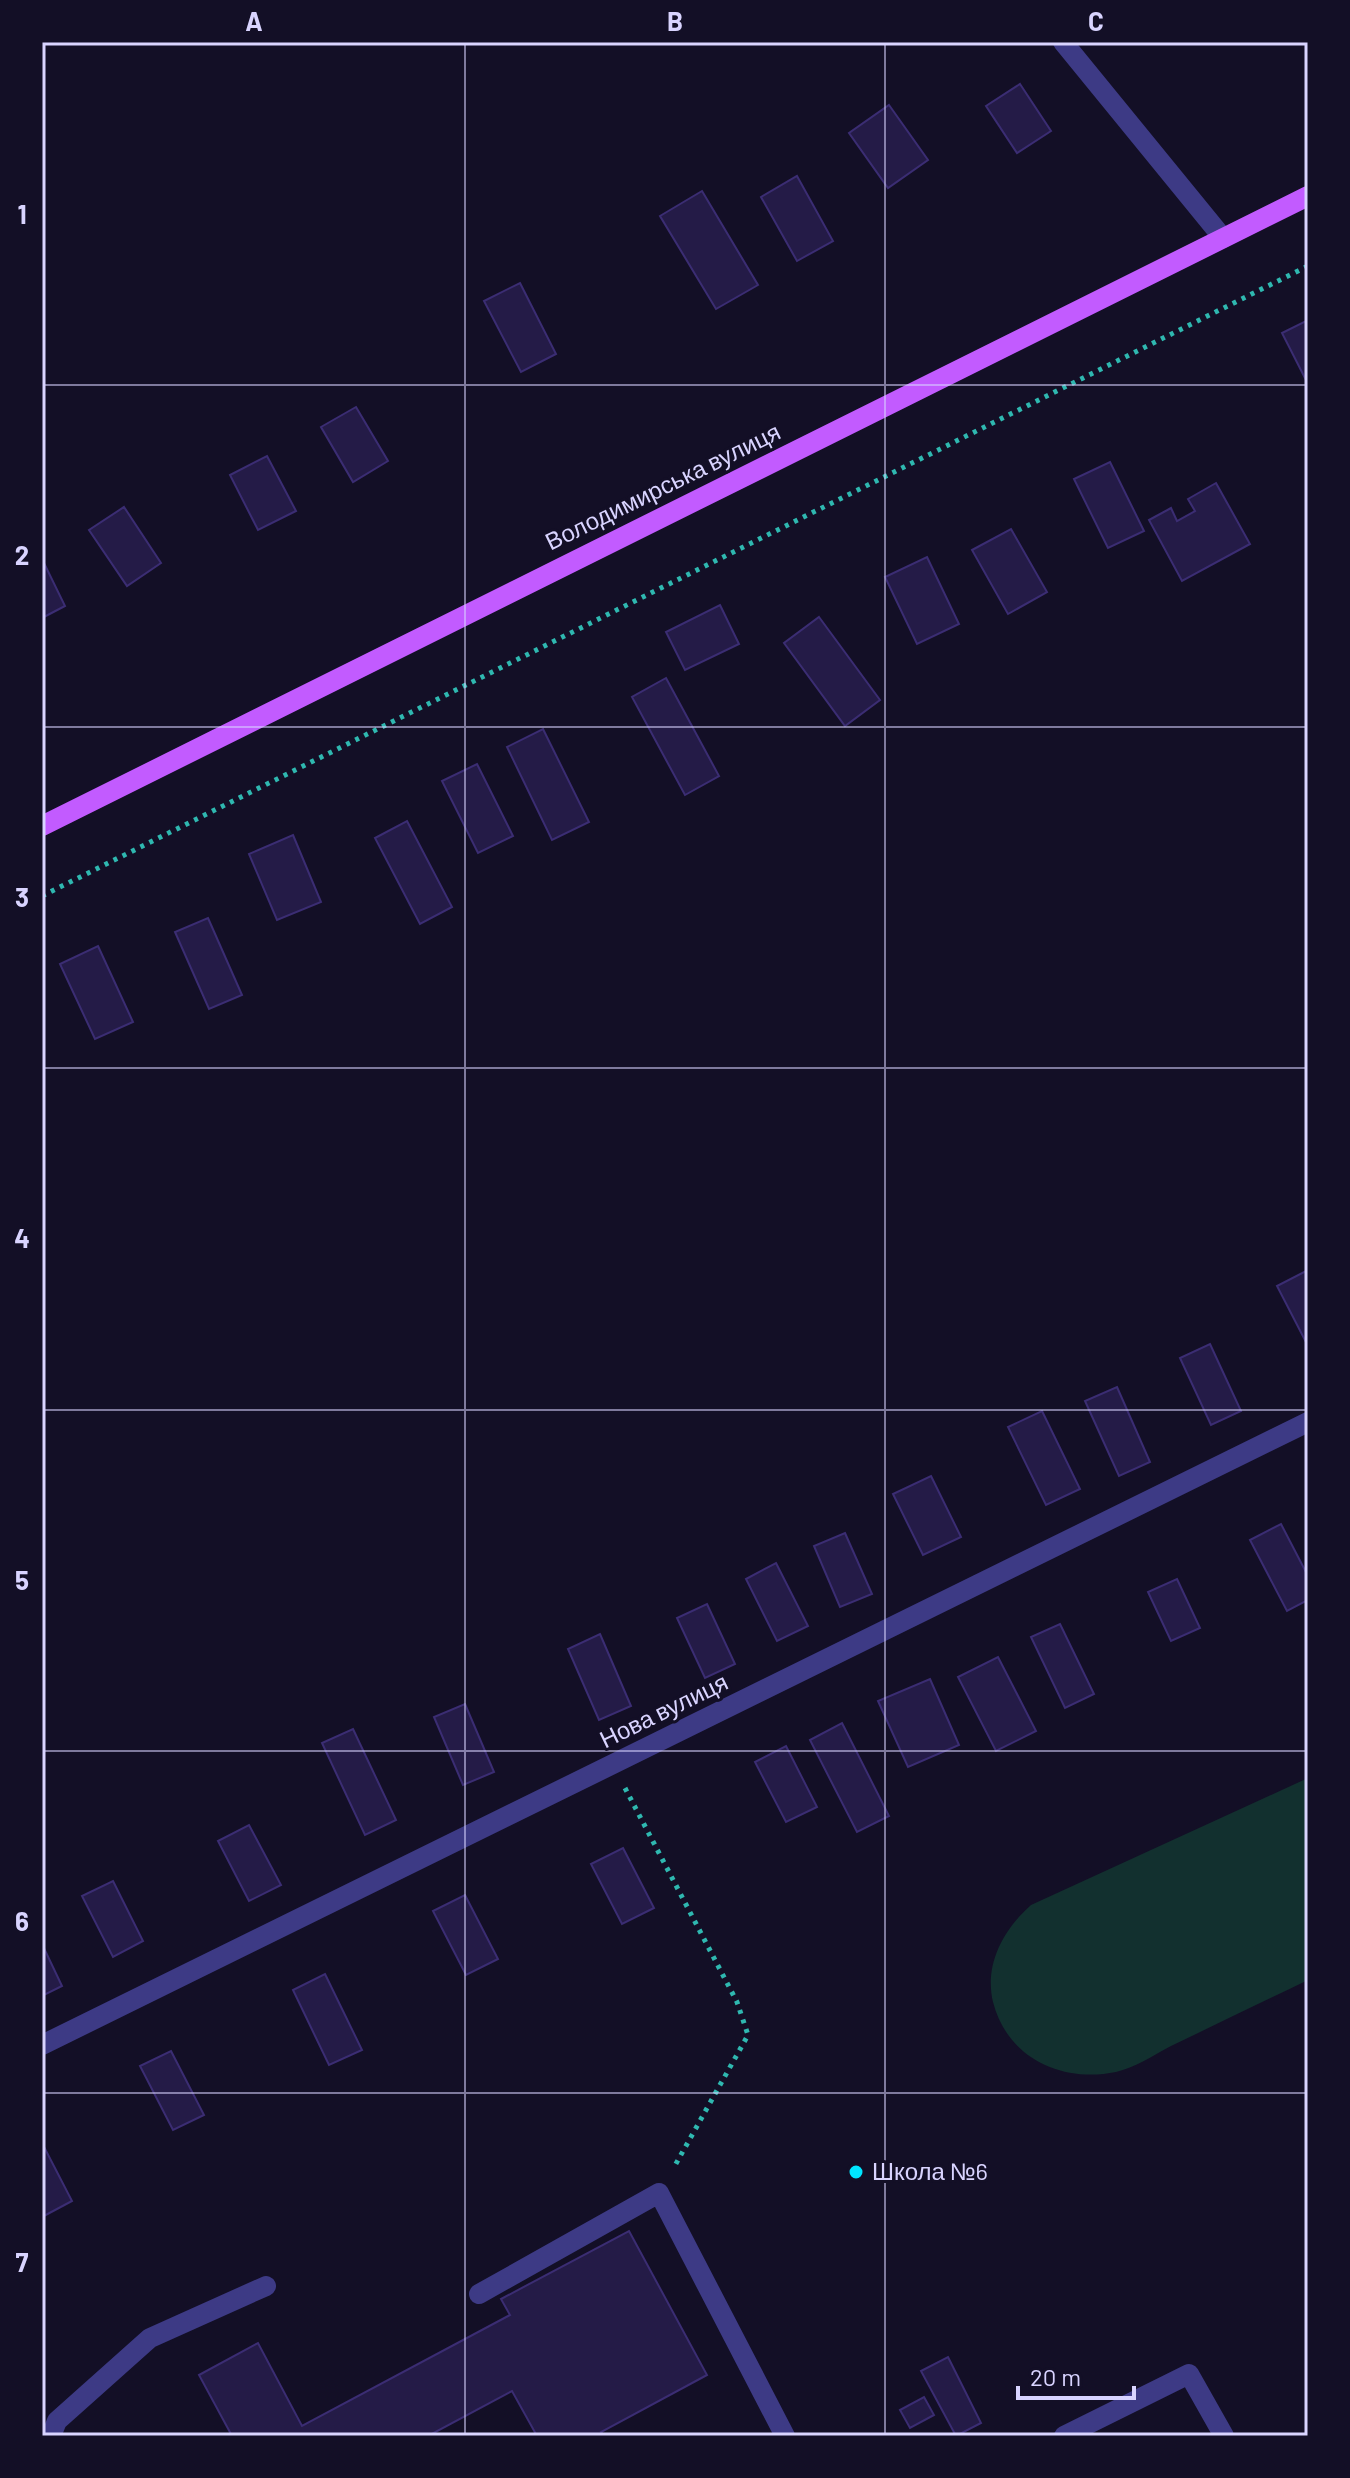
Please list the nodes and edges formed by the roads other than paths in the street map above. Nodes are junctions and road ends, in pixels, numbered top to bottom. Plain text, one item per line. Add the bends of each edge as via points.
1 (1063, 42) edge
2 (1308, 196) edge
3 (1223, 238) junction
4 (42, 826) edge
5 (1308, 1422) edge
6 (42, 2045) edge
7 (266, 2286) dead end
8 (479, 2294) dead end
9 (51, 2436) edge
10 (785, 2436) edge
11 (1064, 2436) edge
12 (1224, 2436) edge

1 - 3 street
2 - 3 main road, Володимирська вулиця
3 - 4 main road, Володимирська вулиця
5 - 6 street, Нова вулиця
7 - 9 street via 150,2338 57,2421
8 - 10 street via 659,2193
11 - 12 street via 1189,2374

